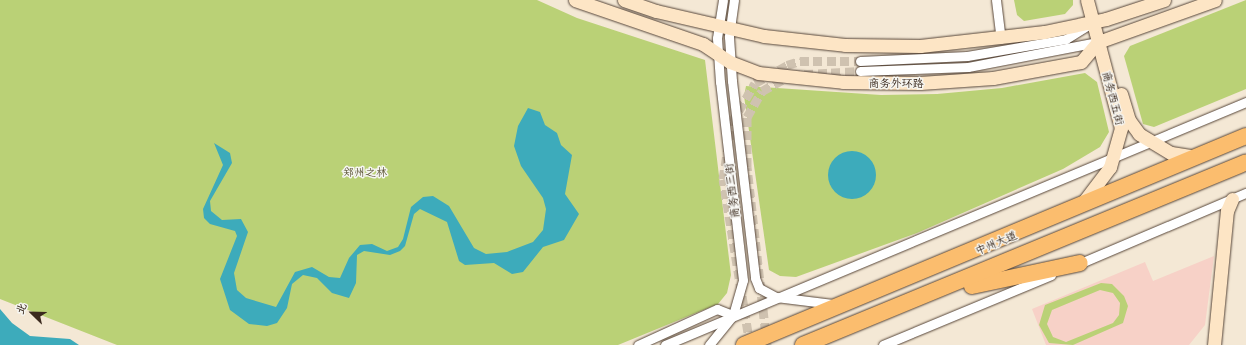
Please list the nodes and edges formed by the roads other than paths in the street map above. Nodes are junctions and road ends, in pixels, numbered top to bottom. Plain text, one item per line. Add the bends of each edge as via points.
1 (575, 0) edge
2 (624, 0) edge
3 (723, 0) edge
4 (734, 0) edge
5 (996, 0) edge
6 (1088, 0) edge
7 (1096, 0) edge
8 (1164, 0) edge
9 (1216, 0) edge
10 (1196, 4) edge
11 (1097, 21) junction
12 (724, 27) junction
13 (1001, 39) junction
14 (1102, 41) junction
15 (718, 54) junction
16 (860, 61) tunnel mouth
17 (730, 62) junction
18 (860, 72) tunnel mouth
19 (1246, 102) edge
20 (1246, 136) edge
21 (1151, 142) junction
22 (1114, 158) junction
23 (1197, 158) junction
24 (1246, 162) edge
25 (1246, 193) edge
26 (1232, 199) junction
27 (1078, 209) junction
28 (1080, 263) junction
29 (776, 297) junction
30 (847, 304) junction
31 (907, 304) junction
32 (734, 315) junction
33 (638, 345) edge
34 (665, 345) edge
35 (709, 345) edge
36 (744, 345) edge
37 (803, 345) edge
38 (883, 345) edge
39 (1214, 345) edge
40 (1221, 345) edge

1 - 15 street, 商务外环路 via 703,44
2 - 12 street
3 - 12 street, 商务西三街
4 - 12 street, 商务西三街
5 - 13 street
6 - 11 street, 商务西五街
7 - 11 street, 商务西五街
8 - 11 street
9 - 10 street
10 - 14 street
11 - 13 street
11 - 14 street, 商务西五街
11 - 16 street via 1066,39 1008,50 913,60
12 - 13 street via 778,38 845,45 926,46
12 - 15 street, 商务西三街
12 - 17 street, 商务西三街
14 - 17 street, 商务外环路 via 1081,62 1071,65 947,82 843,82 786,78 758,73
14 - 18 street via 968,67
14 - 21 street, 商务西五街 via 1129,120 1139,134
14 - 22 street, 商务西五街 via 1121,128
15 - 17 street, 商务外环路
15 - 32 street, 商务西三街 via 743,280
17 - 29 street, 商务西三街 via 755,278 759,288
19 - 21 street
20 - 23 highway, 中州大道
21 - 22 street
21 - 23 street, 商务西五街 via 1171,153
22 - 27 street, 商务西五街 via 1104,177
22 - 29 street
23 - 27 highway, 中州大道
24 - 31 highway, 中州大道
25 - 26 street
26 - 28 street
26 - 39 street via 1227,211
26 - 40 street
27 - 30 highway, 中州大道
28 - 31 highway
28 - 38 street
29 - 30 street, 商务西三街 via 805,303
29 - 32 street
30 - 36 highway, 中州大道
31 - 37 highway, 中州大道
32 - 33 street via 717,309
32 - 34 street
32 - 35 street, 商务西三街

